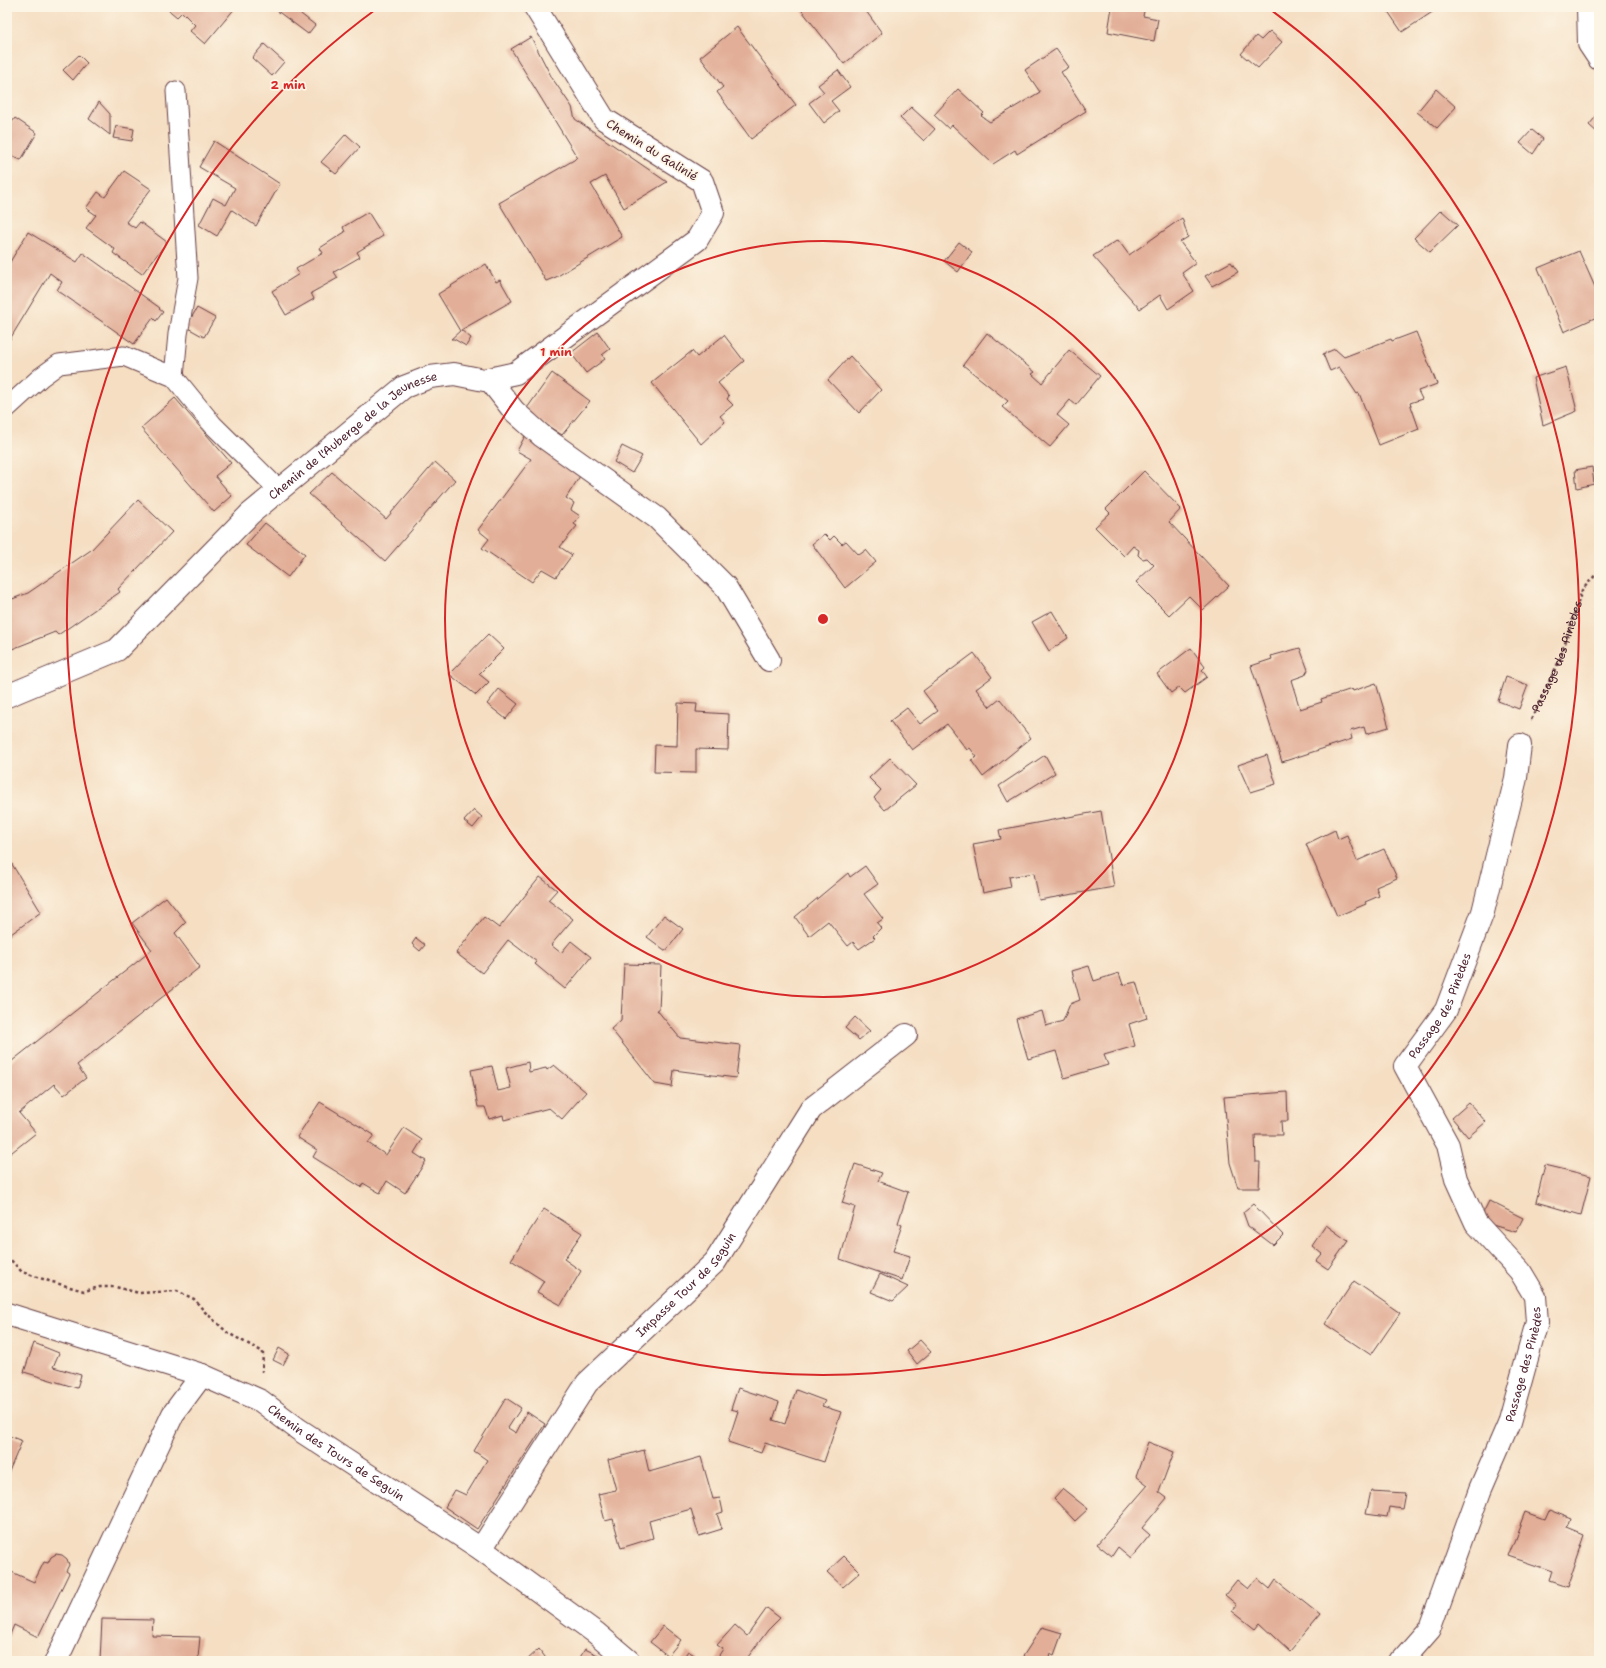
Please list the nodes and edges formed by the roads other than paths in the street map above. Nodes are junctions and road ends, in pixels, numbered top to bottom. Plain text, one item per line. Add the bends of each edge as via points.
1 (535, 7) edge
2 (1588, 7) edge
3 (1599, 59) edge
4 (176, 91) dead end
5 (713, 213) joint
6 (174, 377) junction
7 (489, 380) junction
8 (7, 408) edge
9 (279, 490) junction
10 (769, 660) dead end
11 (7, 696) edge
12 (1520, 745) road end
13 (906, 1035) dead end
14 (7, 1314) edge
15 (202, 1375) junction
16 (481, 1549) junction
17 (56, 1661) edge
18 (629, 1661) edge
19 (1402, 1661) edge

1 - 5 street, Chemin du Galinié via 604,119 702,181
2 - 3 street via 1589,44
4 - 6 lane via 188,278 178,334
5 - 7 street, Chemin de l'Auberge de la Jeunesse via 697,240 516,373
6 - 8 lane via 124,356 59,364 41,376
6 - 9 lane via 213,424
7 - 9 street, Chemin de l'Auberge de la Jeunesse via 454,374 430,377 404,386
7 - 10 street via 514,411 542,436 657,518 725,586
9 - 11 street, Chemin de l'Auberge de la Jeunesse via 250,514 117,650
12 - 19 street, Passage des Pinèdes via 1516,778 1483,912 1446,1010 1405,1066 1448,1145 1456,1179 1476,1223 1520,1271 1535,1296 1537,1322 1509,1423 1480,1490 1430,1629
13 - 16 street, Impasse Tour de Seguin via 811,1109 716,1262 587,1383
14 - 15 street, Chemin des Tours de Seguin
15 - 16 street, Chemin des Tours de Seguin via 261,1400 298,1429
15 - 17 street via 173,1414
16 - 18 street, Chemin des Tours de Seguin via 596,1633

